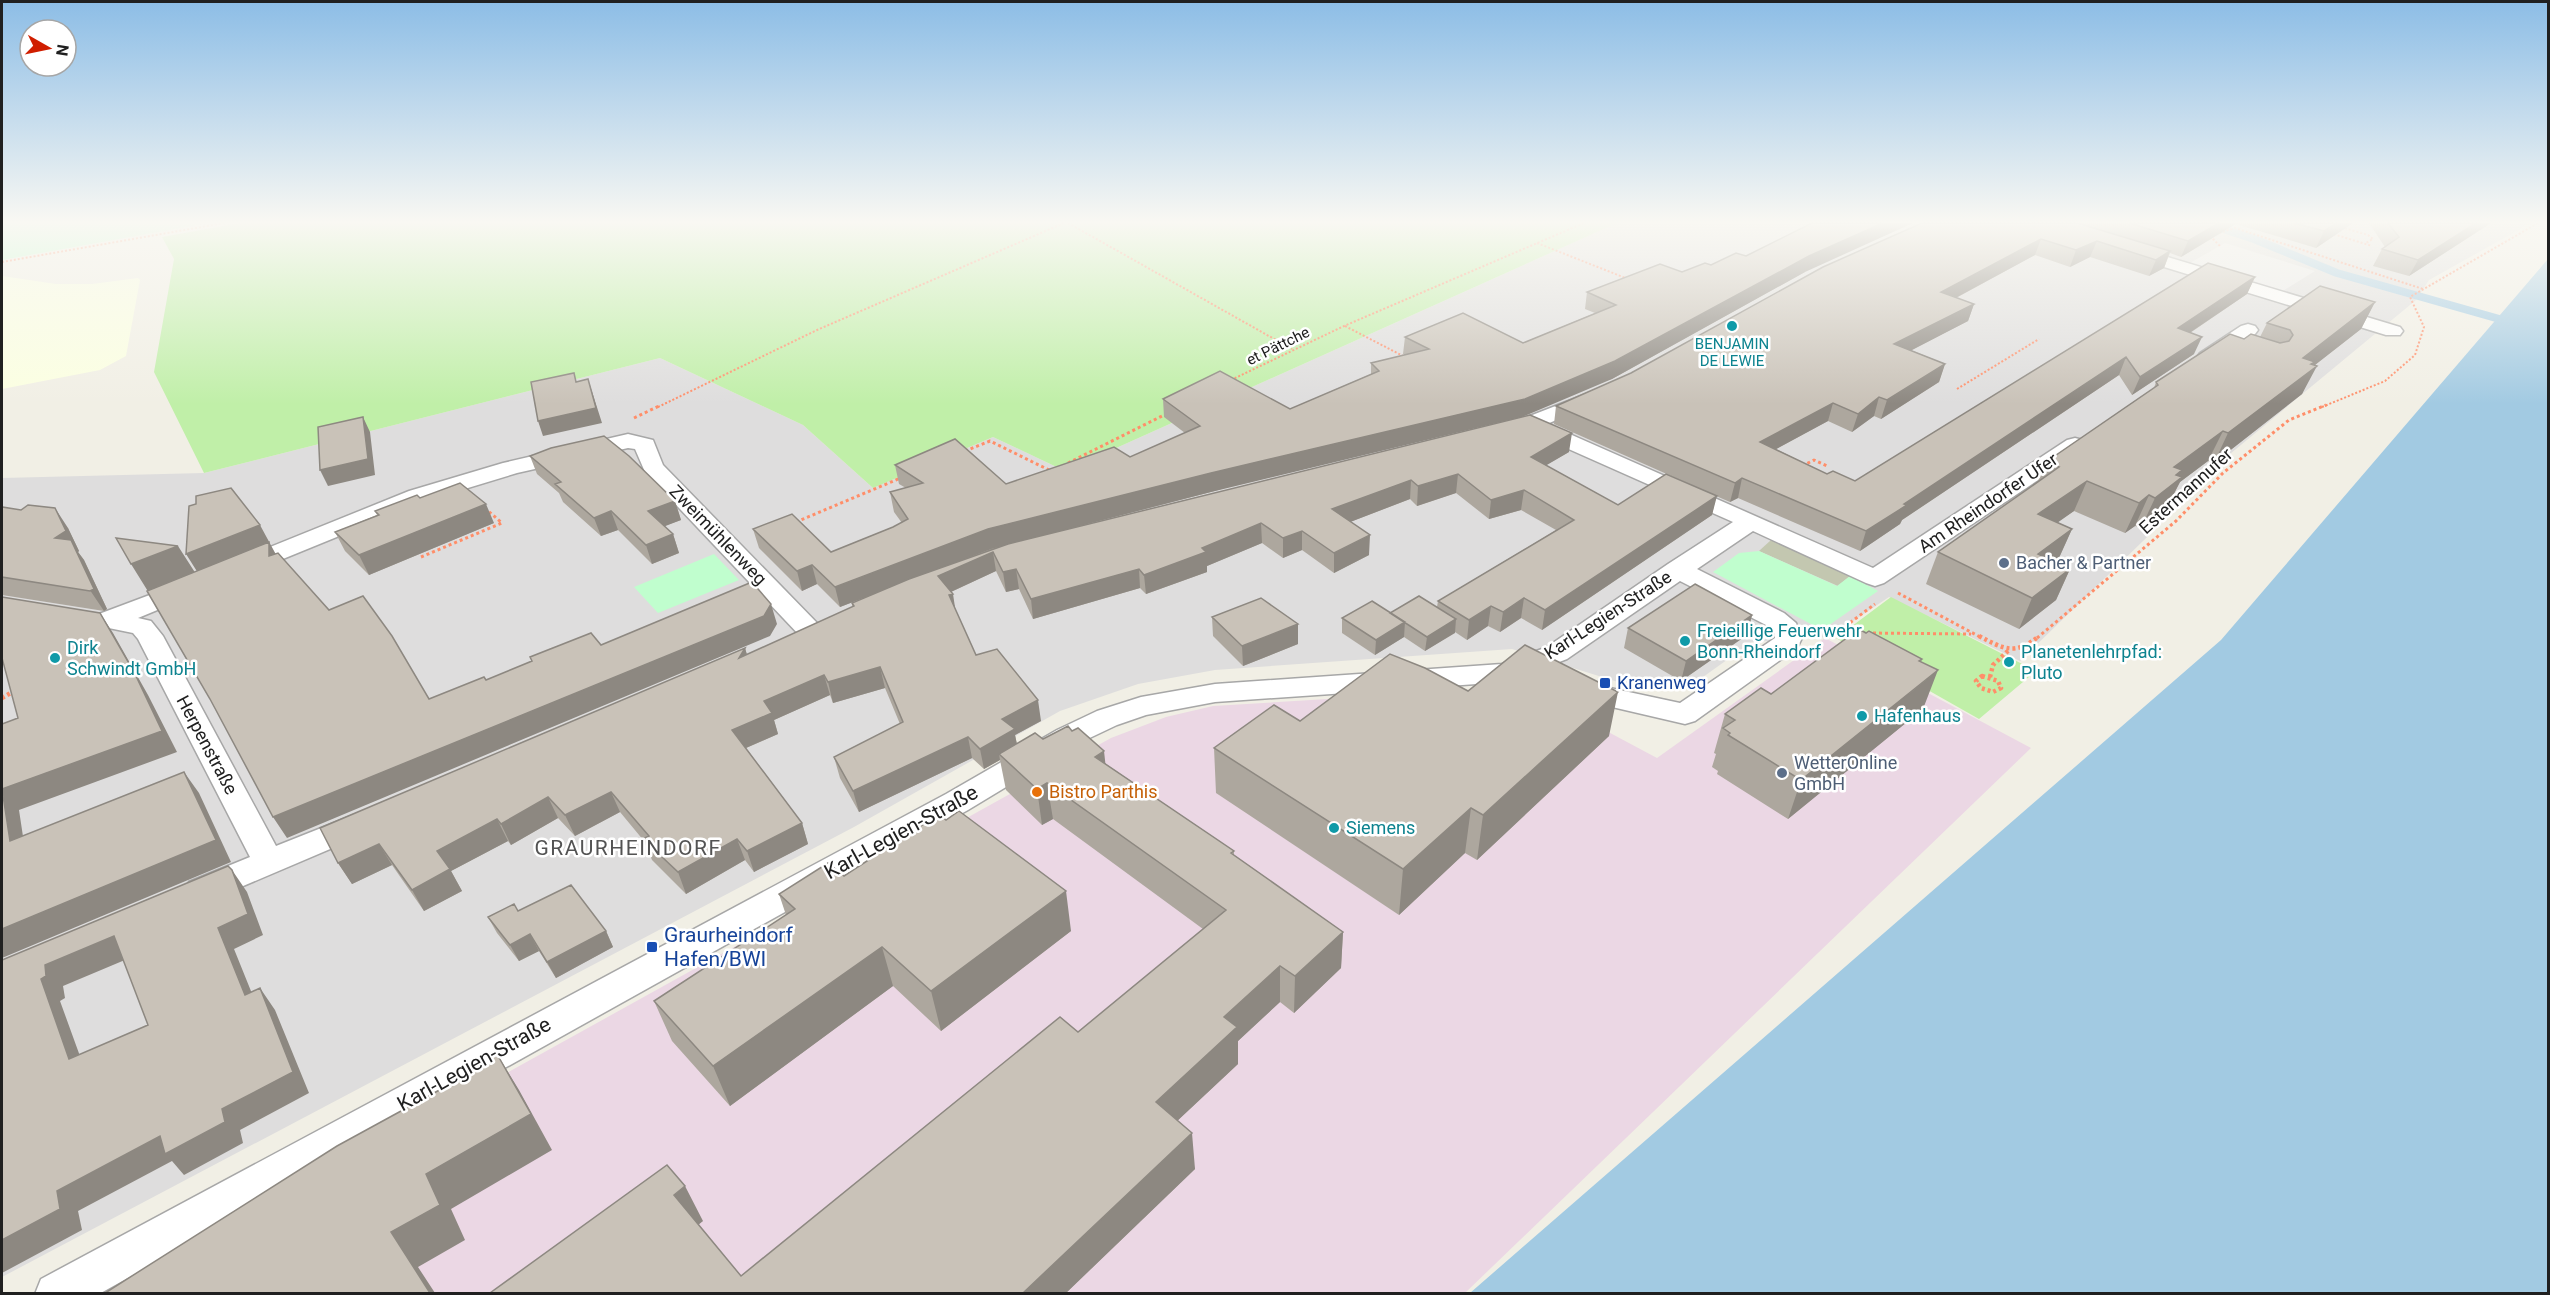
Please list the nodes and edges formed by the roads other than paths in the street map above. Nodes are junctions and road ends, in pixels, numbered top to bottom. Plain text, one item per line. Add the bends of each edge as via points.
1 (2239, 283) edge
2 (2248, 330) dead end
3 (2393, 331) dead end
4 (2221, 348) junction
5 (2249, 357) edge
6 (2192, 367) edge
7 (1601, 393) edge
8 (1530, 424) junction
9 (2092, 433) edge
10 (1486, 435) edge
11 (1751, 521) junction
12 (1677, 569) junction
13 (78, 616) edge
14 (110, 620) junction
15 (779, 646) edge
16 (1506, 673) junction
17 (388, 812) edge
18 (269, 862) junction
19 (173, 903) edge
20 (56, 1293) edge

1 - 3 street
2 - 4 street
4 - 5 street
4 - 6 street
7 - 8 street
8 - 10 street
8 - 11 street
9 - 11 street, Am Rheindorfer Ufer via 1884,584
11 - 12 street, Karl-Legien-Straße
12 - 16 street, Karl-Legien-Straße via 1557,653
12 - 16 street, Karl-Legien-Straße via 1775,619 1786,627 1788,642 1685,714
13 - 14 street, Herpenstraße
14 - 15 street, Zweimühlenweg via 417,496 512,468 628,441 645,445 653,467 822,628
14 - 18 street, Herpenstraße via 142,627 150,636
16 - 20 street, Karl-Legien-Straße via 1215,693 1141,706 1107,718
17 - 18 street
18 - 19 street

